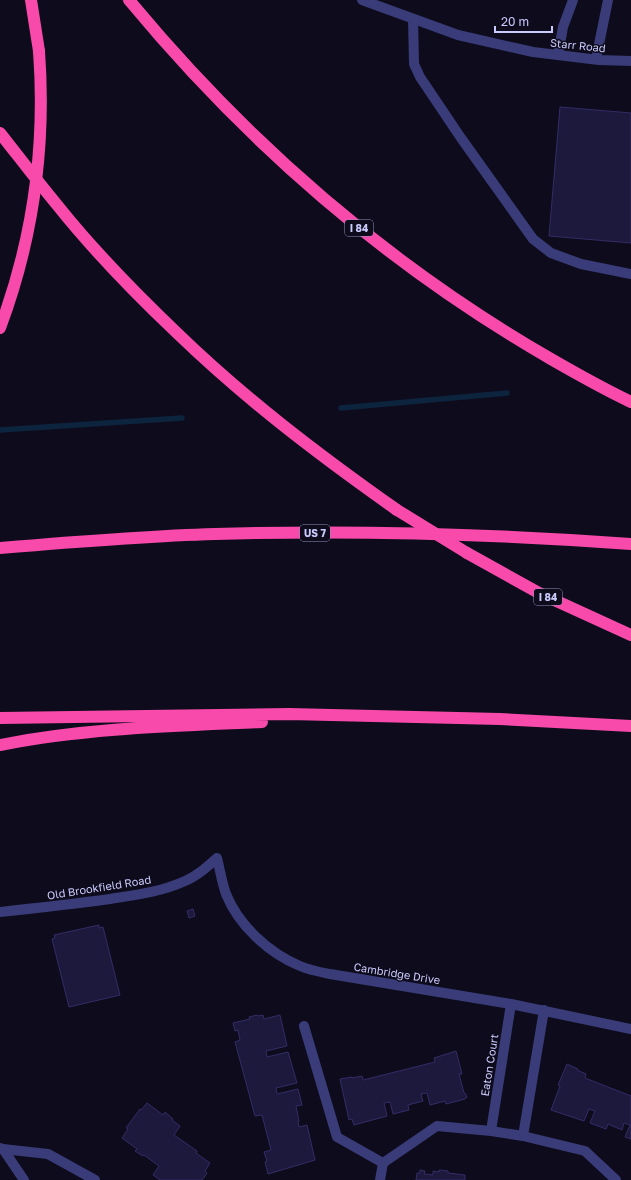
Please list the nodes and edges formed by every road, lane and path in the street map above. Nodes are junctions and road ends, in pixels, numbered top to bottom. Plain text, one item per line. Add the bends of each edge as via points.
1 (31, 0) edge
2 (129, 0) edge
3 (362, 0) edge
4 (573, 0) edge
5 (608, 0) edge
6 (413, 19) junction
7 (558, 55) junction
8 (596, 59) junction
9 (631, 61) edge
10 (0, 133) edge
11 (631, 274) edge
12 (0, 328) edge
13 (631, 402) edge
14 (631, 544) edge
15 (0, 548) edge
16 (631, 635) edge
17 (401, 717) junction
18 (0, 718) edge
19 (631, 726) edge
20 (0, 745) edge
21 (217, 858) joint
22 (0, 912) edge
23 (511, 1004) junction
24 (544, 1010) junction
25 (304, 1026) dead end
26 (631, 1029) edge
27 (491, 1131) junction
28 (523, 1136) junction
29 (1, 1149) edge
30 (383, 1163) junction
31 (24, 1180) edge
32 (95, 1180) edge
33 (380, 1180) edge
34 (616, 1180) edge

1 - 12 highway, bridge via 39,51 42,112 36,189 18,276
2 - 13 highway, I 84 via 191,72 238,120 356,226 478,315 567,368
3 - 6 street, Starr Road
4 - 7 street via 563,27
5 - 8 street
6 - 7 street, Starr Road via 458,35
6 - 11 street via 414,64 420,77 533,239 551,253 581,264
7 - 8 street, Starr Road
8 - 9 street, Starr Road
10 - 16 highway, I 84, bridge via 80,233 128,284 176,333 291,432 397,510 467,553 539,593
14 - 15 highway, US 7 via 440,534 300,533 154,537
17 - 18 highway via 289,714
17 - 19 highway
17 - 20 highway via 148,727 48,736
21 - 22 street, Old Brookfield Road via 202,871 163,889 110,899
21 - 23 street, Cambridge Drive via 226,894 238,915 256,937 278,955 301,967
23 - 24 street, Cambridge Drive
23 - 27 street, Eaton Court
24 - 26 street, Cambridge Drive
24 - 28 street
25 - 30 street via 338,1137
27 - 28 street
27 - 30 street via 437,1126
28 - 34 street via 585,1151
29 - 31 street
29 - 32 street via 48,1154
30 - 33 street

